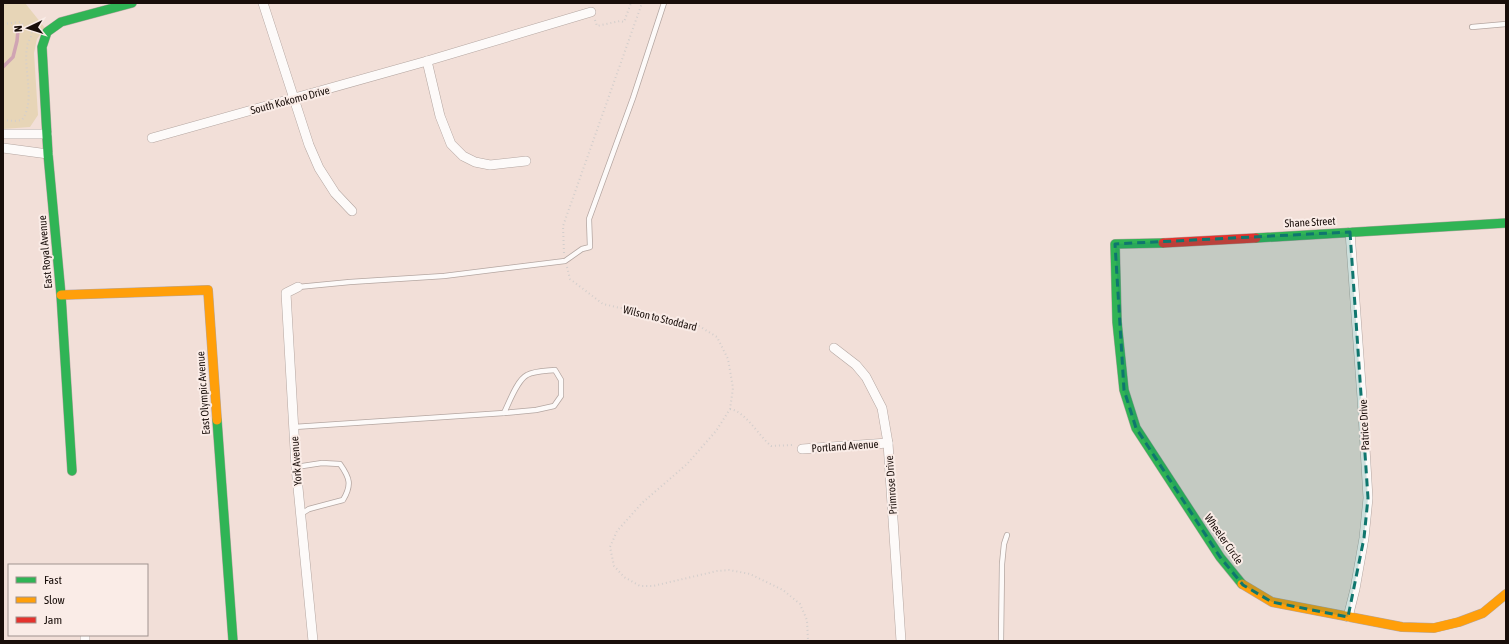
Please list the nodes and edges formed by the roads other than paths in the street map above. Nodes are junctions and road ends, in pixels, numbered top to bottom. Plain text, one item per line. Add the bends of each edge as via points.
1 (132, 3) edge
2 (264, 3) edge
3 (664, 3) edge
4 (591, 12) road end
5 (1506, 24) edge
6 (1472, 27) dead end
7 (427, 61) junction
8 (294, 99) junction
9 (3, 134) edge
10 (48, 134) junction
11 (152, 138) dead end
12 (3, 148) edge
13 (48, 154) junction
14 (526, 161) dead end
15 (352, 211) dead end
16 (1506, 223) edge
17 (1350, 232) junction
18 (1115, 244) joint
19 (298, 287) joint
20 (61, 295) junction
21 (834, 348) dead end
22 (504, 413) junction
23 (294, 428) junction
24 (888, 443) junction
25 (802, 449) road end
26 (296, 467) junction
27 (72, 471) dead end
28 (301, 514) junction
29 (1007, 535) dead end
30 (1506, 594) edge
31 (1348, 617) junction
32 (233, 641) edge
33 (313, 641) edge
34 (901, 641) edge
35 (1001, 641) edge

1 - 10 street, East Royal Avenue via 61,22 46,32 42,47
2 - 8 street
3 - 19 lane via 589,219 590,247 582,249 565,261 444,276
4 - 7 street, South Kokomo Drive
5 - 6 lane
7 - 8 street, South Kokomo Drive
7 - 14 street via 440,116 451,144 463,156 474,162 490,165
8 - 11 street, South Kokomo Drive
8 - 15 street via 319,168 335,193
9 - 10 street
10 - 13 street, East Royal Avenue
12 - 13 street
13 - 20 street, East Royal Avenue
16 - 17 street, Shane Street
17 - 18 street, Shane Street
17 - 31 street, Patrice Drive via 1368,498 1364,538
18 - 31 street, Wheeler Circle via 1124,390 1136,428 1220,557 1243,585 1272,602
19 - 23 street, York Avenue via 286,293
20 - 27 street, East Royal Avenue
20 - 32 street, East Olympic Avenue via 208,290
21 - 24 street, Primrose Drive via 856,365 866,377 882,408
22 - 22 lane via 518,384 526,375 555,370 561,380 561,396 554,406
22 - 23 lane
23 - 26 street, York Avenue
24 - 25 street, Portland Avenue
24 - 34 street, Primrose Drive
26 - 28 street, York Avenue
26 - 28 lane via 322,463 340,464 348,475 349,489 343,500 309,509
28 - 33 street, York Avenue
29 - 35 lane via 1002,564
30 - 31 street, Wheeler Circle via 1483,613 1434,628 1402,627

